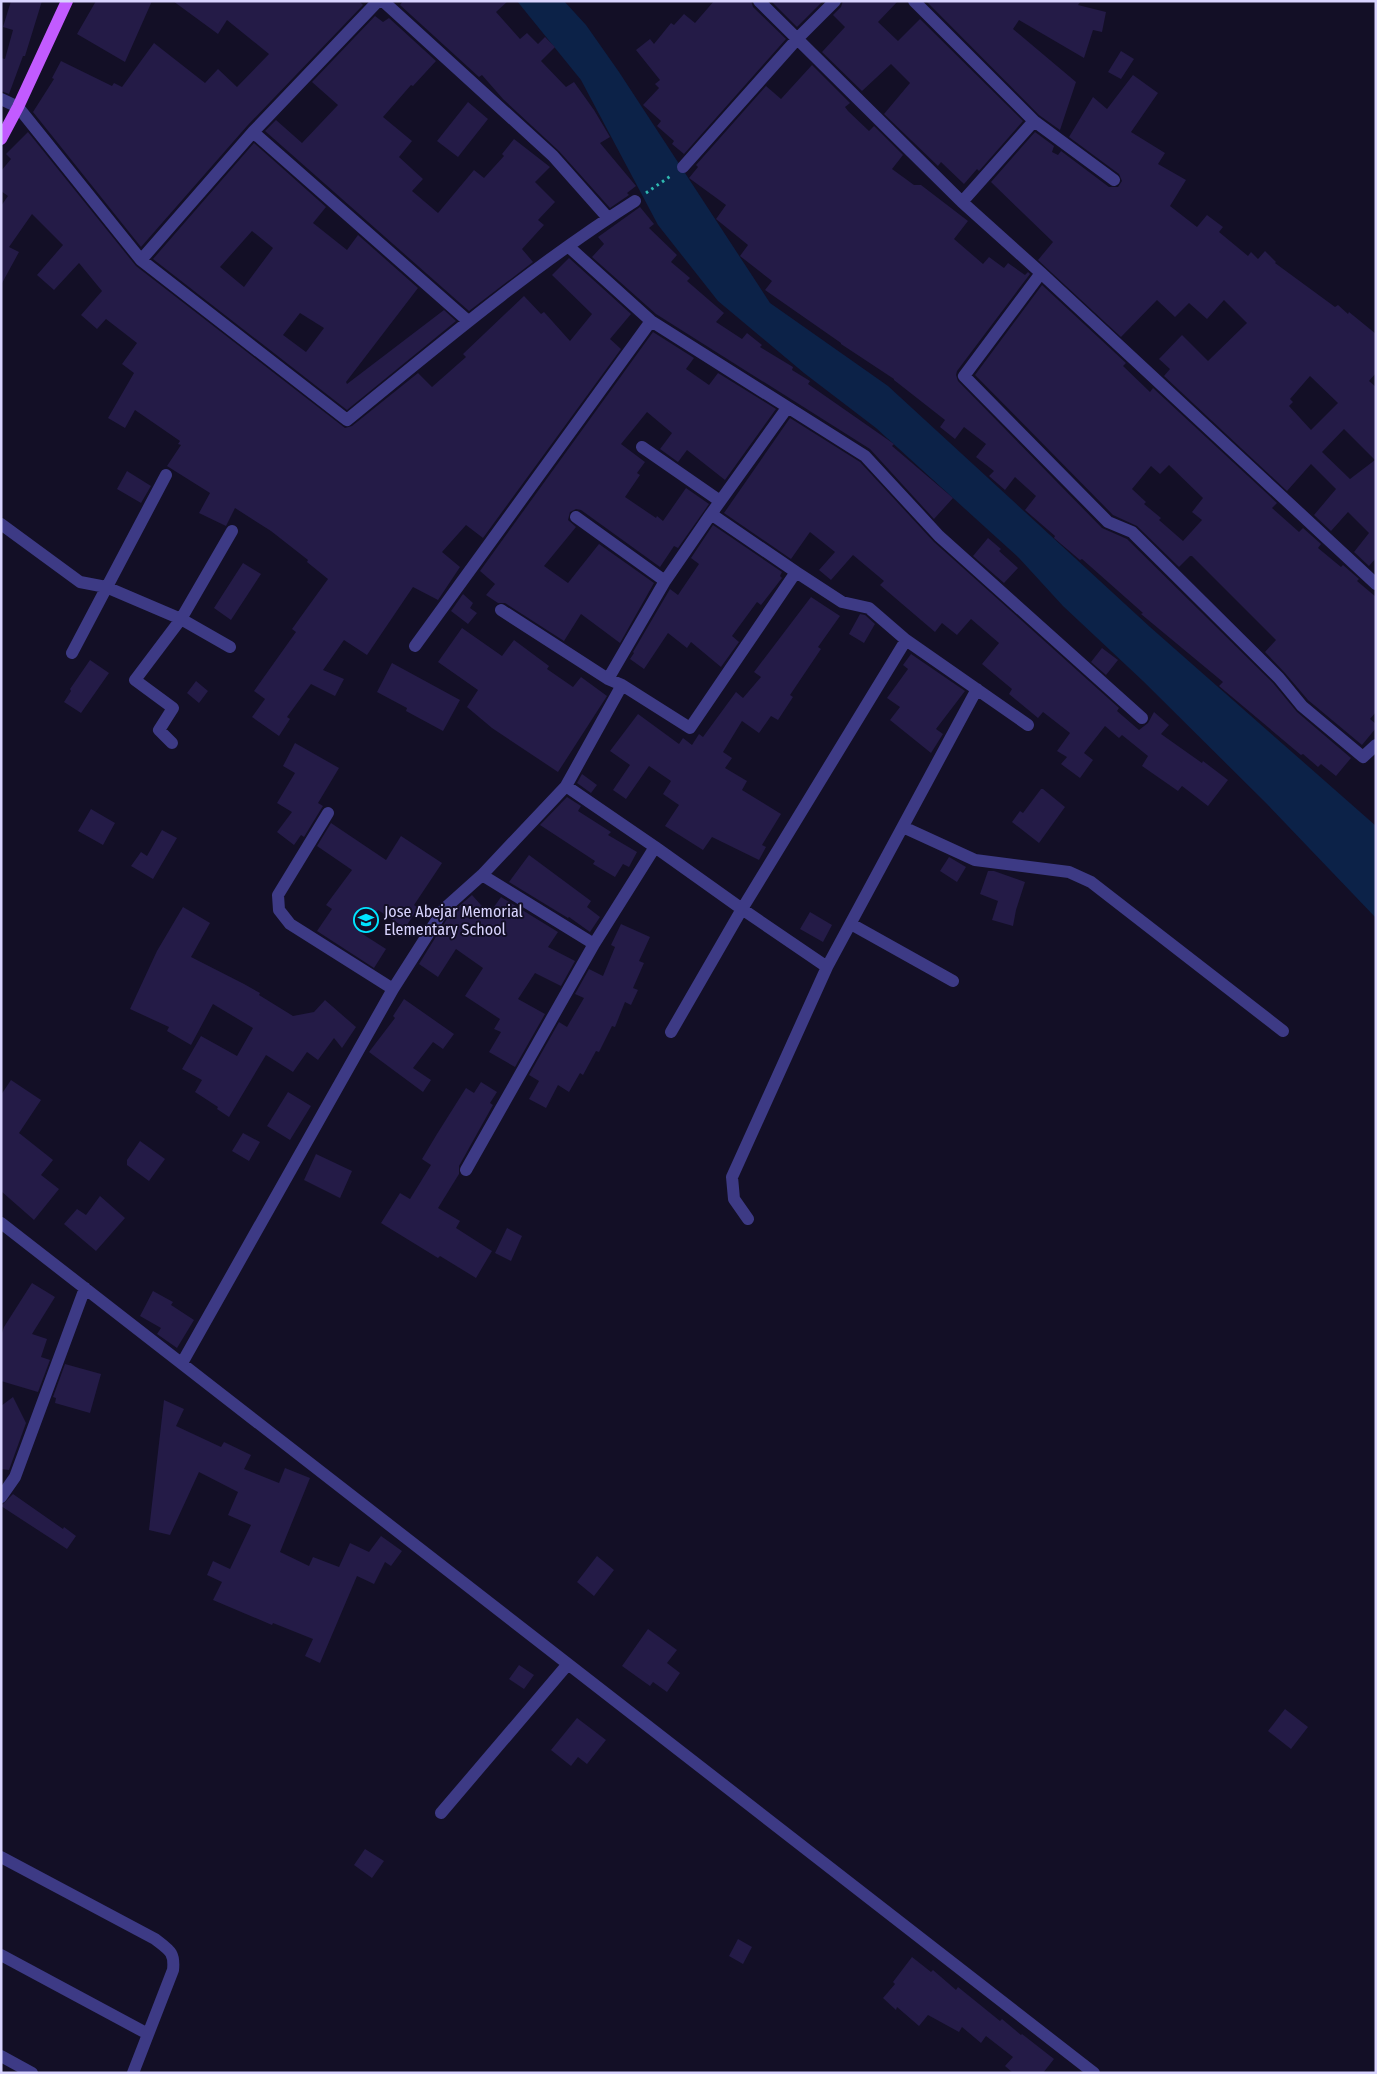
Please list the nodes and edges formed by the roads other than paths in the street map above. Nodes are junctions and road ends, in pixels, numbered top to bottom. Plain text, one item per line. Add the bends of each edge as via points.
1 (67, 1) edge
2 (378, 1) edge
3 (383, 1) edge
4 (759, 1) edge
5 (835, 1) edge
6 (914, 1) edge
7 (798, 38) junction
8 (1, 98) edge
9 (18, 107) junction
10 (1034, 121) junction
11 (253, 132) junction
12 (1, 139) edge
13 (683, 167) road end
14 (1114, 180) dead end
15 (635, 201) road end
16 (962, 202) junction
17 (608, 218) junction
18 (569, 246) junction
19 (141, 260) junction
20 (1041, 273) junction
21 (468, 321) junction
22 (651, 321) junction
23 (787, 408) junction
24 (642, 447) dead end
25 (166, 475) dead end
26 (720, 501) junction
27 (711, 514) junction
28 (576, 516) dead end
29 (1, 524) edge
30 (232, 531) dead end
31 (796, 572) junction
32 (665, 581) junction
33 (1376, 584) edge
34 (106, 587) junction
35 (501, 610) dead end
36 (180, 619) junction
37 (906, 640) junction
38 (415, 646) dead end
39 (230, 647) dead end
40 (72, 653) dead end
41 (608, 679) junction
42 (622, 685) junction
43 (977, 690) junction
44 (1142, 718) dead end
45 (1028, 724) dead end
46 (172, 742) dead end
47 (1376, 745) edge
48 (566, 786) junction
49 (328, 813) dead end
50 (903, 827) junction
51 (655, 846) junction
52 (482, 876) junction
53 (742, 909) junction
54 (851, 924) junction
55 (594, 944) junction
56 (827, 967) junction
57 (952, 981) dead end
58 (393, 989) junction
59 (1283, 1031) dead end
60 (671, 1032) dead end
61 (466, 1170) dead end
62 (748, 1219) dead end
63 (1, 1224) edge
64 (85, 1288) junction
65 (182, 1363) junction
66 (1, 1497) edge
67 (568, 1664) junction
68 (441, 1813) dead end
69 (1, 1857) edge
70 (1, 1955) edge
71 (148, 2034) junction
72 (1, 2056) edge
73 (32, 2073) edge
74 (133, 2073) edge
75 (1094, 2073) edge

1 - 9 main road
2 - 11 street
3 - 17 street via 553,156
4 - 7 street
5 - 7 street
6 - 10 street
7 - 13 street
7 - 16 street
8 - 9 street
9 - 12 main road
9 - 19 street
10 - 14 street
10 - 16 street
11 - 19 street
11 - 21 street
15 - 17 street
16 - 20 street
17 - 18 street
18 - 21 street
18 - 22 street
19 - 21 street via 347,420
20 - 33 street
20 - 47 street via 964,376 1108,522 1132,532 1279,678 1302,706 1363,757
22 - 23 street
22 - 38 street
23 - 26 street
23 - 44 street via 865,456 939,536
24 - 26 street
25 - 34 street
26 - 27 street
27 - 31 street
27 - 32 street
28 - 32 street
29 - 34 street via 80,582
30 - 36 street
31 - 37 street via 842,602 869,608
31 - 42 street via 690,728
32 - 41 street
34 - 36 street
34 - 40 street
35 - 41 street
36 - 39 street
36 - 46 street via 135,680 173,708 159,730
37 - 43 street
37 - 53 street
41 - 42 street
42 - 48 street
43 - 45 street
43 - 50 street
48 - 51 street
48 - 52 street
49 - 58 street via 278,895 280,910 290,924
50 - 54 street
50 - 59 street via 974,860 1069,872 1091,882
51 - 53 street
51 - 55 street
52 - 55 street
52 - 58 street via 444,909
53 - 56 street
53 - 60 street
54 - 56 street
54 - 57 street
55 - 61 street
56 - 62 street via 732,1177 734,1200
58 - 65 street
63 - 64 street
64 - 65 street
64 - 66 street via 15,1477
65 - 67 street
67 - 68 street
67 - 75 street
69 - 71 street via 155,1939 169,1950 174,1958 173,1970
70 - 71 street
71 - 74 street
72 - 73 street

